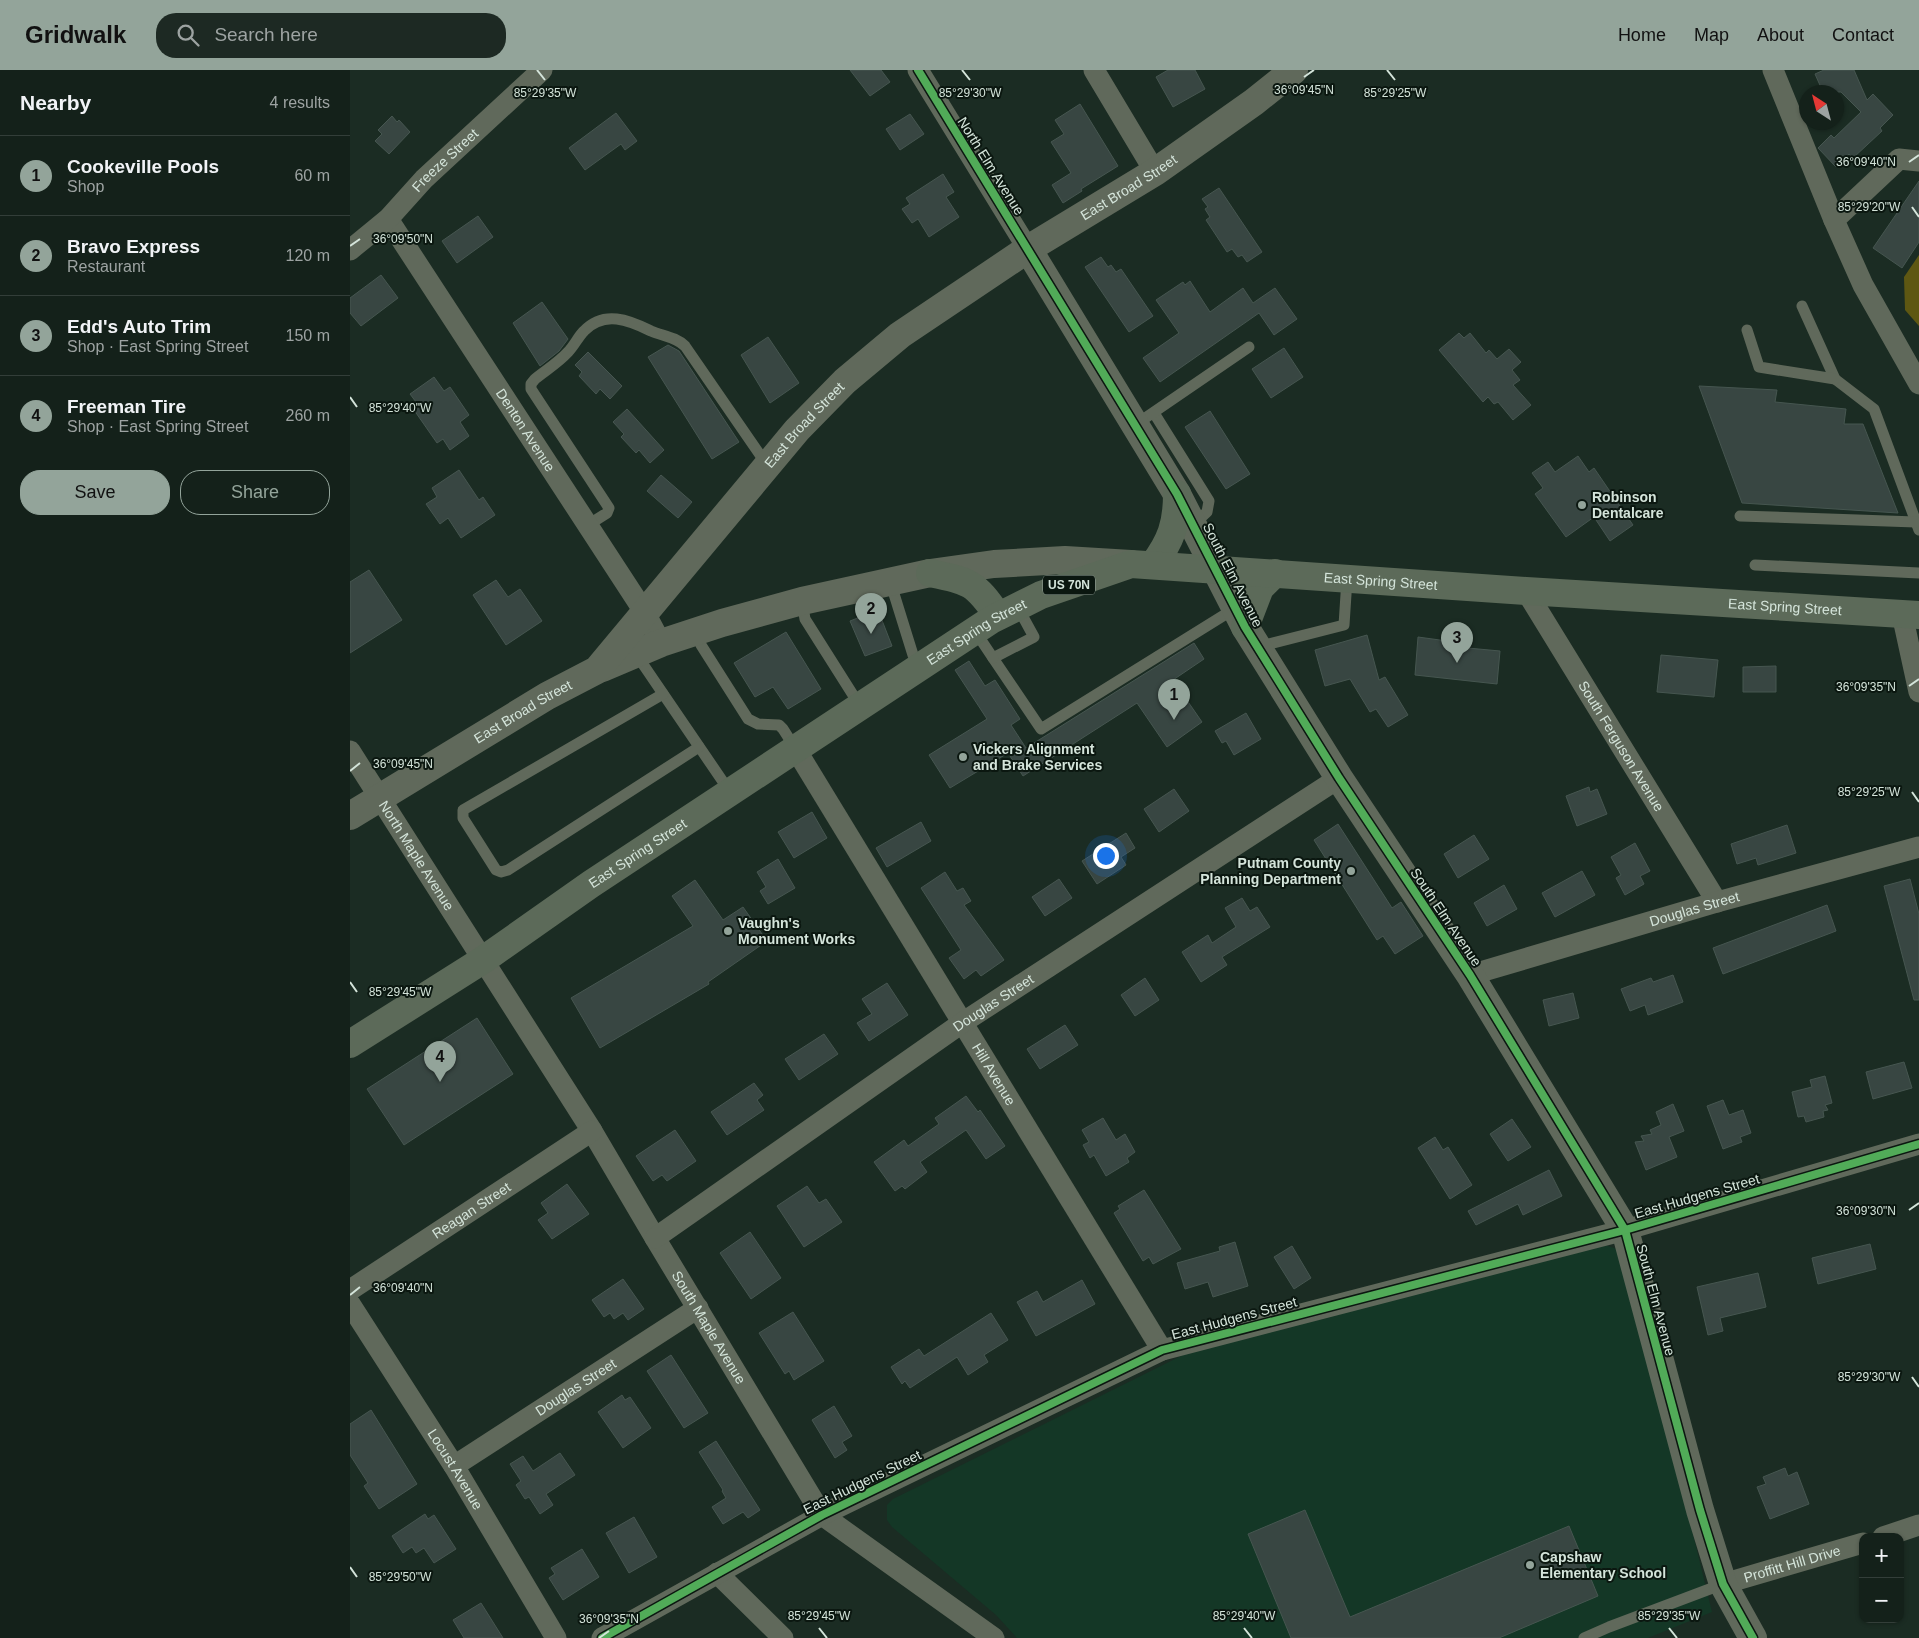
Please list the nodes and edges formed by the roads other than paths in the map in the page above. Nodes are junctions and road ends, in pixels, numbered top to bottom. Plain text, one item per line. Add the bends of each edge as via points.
1 (542, 70) edge
2 (918, 70) edge
3 (1094, 70) edge
4 (1294, 70) edge
5 (1773, 70) edge
6 (1919, 161) edge
7 (1155, 172) junction
8 (388, 218) junction
9 (1834, 220) junction
10 (1028, 249) junction
11 (350, 250) edge
12 (1802, 306) dead end
13 (1747, 330) dead end
14 (1249, 347) dead end
15 (1835, 379) junction
16 (1919, 384) edge
17 (1144, 419) junction
18 (767, 466) junction
19 (1177, 494) junction
20 (1740, 516) dead end
21 (1193, 525) junction
22 (588, 526) junction
23 (1918, 526) edge
24 (1142, 564) junction
25 (1755, 565) dead end
26 (1215, 569) junction
27 (930, 573) junction
28 (1275, 573) junction
29 (1919, 573) edge
30 (1347, 578) junction
31 (890, 581) junction
32 (1526, 591) junction
33 (802, 601) junction
34 (1008, 611) junction
35 (644, 613) junction
36 (1910, 614) edge
37 (1245, 628) junction
38 (974, 630) junction
39 (696, 632) junction
40 (661, 643) junction
41 (636, 654) junction
42 (993, 658) junction
43 (920, 665) junction
44 (597, 670) junction
45 (1919, 692) edge
46 (663, 694) junction
47 (860, 706) junction
48 (699, 747) junction
49 (796, 748) junction
50 (350, 751) edge
51 (1339, 778) junction
52 (730, 792) junction
53 (380, 798) junction
54 (350, 816) edge
55 (1919, 847) edge
56 (1717, 902) junction
57 (482, 960) junction
58 (1470, 975) junction
59 (962, 1023) junction
60 (350, 1044) edge
61 (592, 1131) junction
62 (1919, 1144) edge
63 (1625, 1230) junction
64 (655, 1238) junction
65 (350, 1290) edge
66 (350, 1304) edge
67 (698, 1308) junction
68 (1162, 1350) junction
69 (454, 1466) junction
70 (822, 1515) junction
71 (1919, 1525) edge
72 (1895, 1533) edge
73 (1859, 1544) edge
74 (717, 1573) junction
75 (1723, 1584) junction
76 (556, 1638) edge
77 (602, 1638) edge
78 (783, 1638) edge
79 (994, 1638) edge
80 (1584, 1638) edge
81 (1754, 1638) edge

1 - 8 street, Freeze Street via 424,179
2 - 10 street, North Elm Avenue
3 - 7 street
4 - 7 street, East Broad Street
5 - 9 street
6 - 9 street via 1899,159
7 - 10 street, East Broad Street
8 - 11 street, Freeze Street
8 - 22 street, Denton Avenue
9 - 16 street via 1863,285
10 - 17 street, South Elm Avenue
10 - 18 street, East Broad Street via 900,335 845,381
12 - 15 lane
13 - 15 lane via 1759,367
14 - 17 lane
15 - 23 lane via 1874,410
17 - 19 street, South Elm Avenue
17 - 21 lane via 1209,501 1207,512
18 - 22 lane via 678,339 665,337 627,320 605,319 585,329 567,353 531,384 530,389 608,508
18 - 35 street, East Broad Street
19 - 21 street, South Elm Avenue
19 - 24 main road via 1177,516 1171,537 1164,551
20 - 23 lane
21 - 26 street, South Elm Avenue
22 - 35 street, Denton Avenue
24 - 26 main road, East Spring Street / US 70N
24 - 27 street via 1065,560 994,564
24 - 34 main road, East Spring Street / US 70N via 1041,594
25 - 29 lane
26 - 28 main road, East Spring Street / US 70N
26 - 37 street, South Elm Avenue
27 - 31 street
27 - 34 main road via 960,579 975,586 987,600
28 - 30 main road, East Spring Street / US 70N
28 - 37 main road via 1260,588
30 - 32 main road, East Spring Street / US 70N
30 - 37 lane via 1344,625
31 - 33 street
31 - 43 lane via 913,655
32 - 36 main road, East Spring Street / US 70N
32 - 56 street, South Ferguson Avenue
33 - 39 street
33 - 47 lane via 805,619
34 - 38 main road, East Spring Street / US 70N
34 - 42 lane via 1034,637
35 - 40 street, Denton Avenue
35 - 44 street, East Broad Street
36 - 45 street
37 - 42 lane via 1041,729
37 - 51 street, South Elm Avenue
38 - 42 lane
38 - 43 main road, East Spring Street / US 70N
39 - 40 street
39 - 49 lane via 701,646 748,719 758,724 779,725
40 - 41 street
41 - 44 street
41 - 46 lane
43 - 47 main road, East Spring Street / US 70N
44 - 53 street, East Broad Street via 530,706
46 - 48 lane
46 - 48 lane via 463,810 463,818 496,870 508,870
47 - 49 main road, East Spring Street / US 70N
48 - 52 lane
49 - 52 main road, East Spring Street / US 70N
49 - 59 street, Hill Avenue
50 - 53 street, North Maple Avenue
51 - 58 street, South Elm Avenue
51 - 59 street, Douglas Street
52 - 57 main road, East Spring Street / US 70N
53 - 54 street, East Broad Street
53 - 57 street, North Maple Avenue
55 - 56 street, Douglas Street
56 - 58 street, Douglas Street
57 - 60 main road, East Spring Street / US 70N
57 - 61 street, South Maple Avenue
58 - 63 street, South Elm Avenue
59 - 64 street, Douglas Street
59 - 68 street, Hill Avenue
61 - 64 street, South Maple Avenue
61 - 65 street, Reagan Street
62 - 63 street, East Hudgens Street
63 - 68 street, East Hudgens Street
63 - 75 street, South Elm Avenue
64 - 67 street, South Maple Avenue
66 - 69 street, Locust Avenue
67 - 69 street, Douglas Street
67 - 70 street, South Maple Avenue
68 - 70 street, East Hudgens Street
69 - 76 street, Locust Avenue
70 - 74 street, East Hudgens Street
70 - 79 street, South Maple Avenue
71 - 72 street
73 - 75 street, Proffitt Hill Drive
74 - 77 street, East Hudgens Street
74 - 78 street
75 - 80 lane
75 - 81 street, South Elm Avenue

